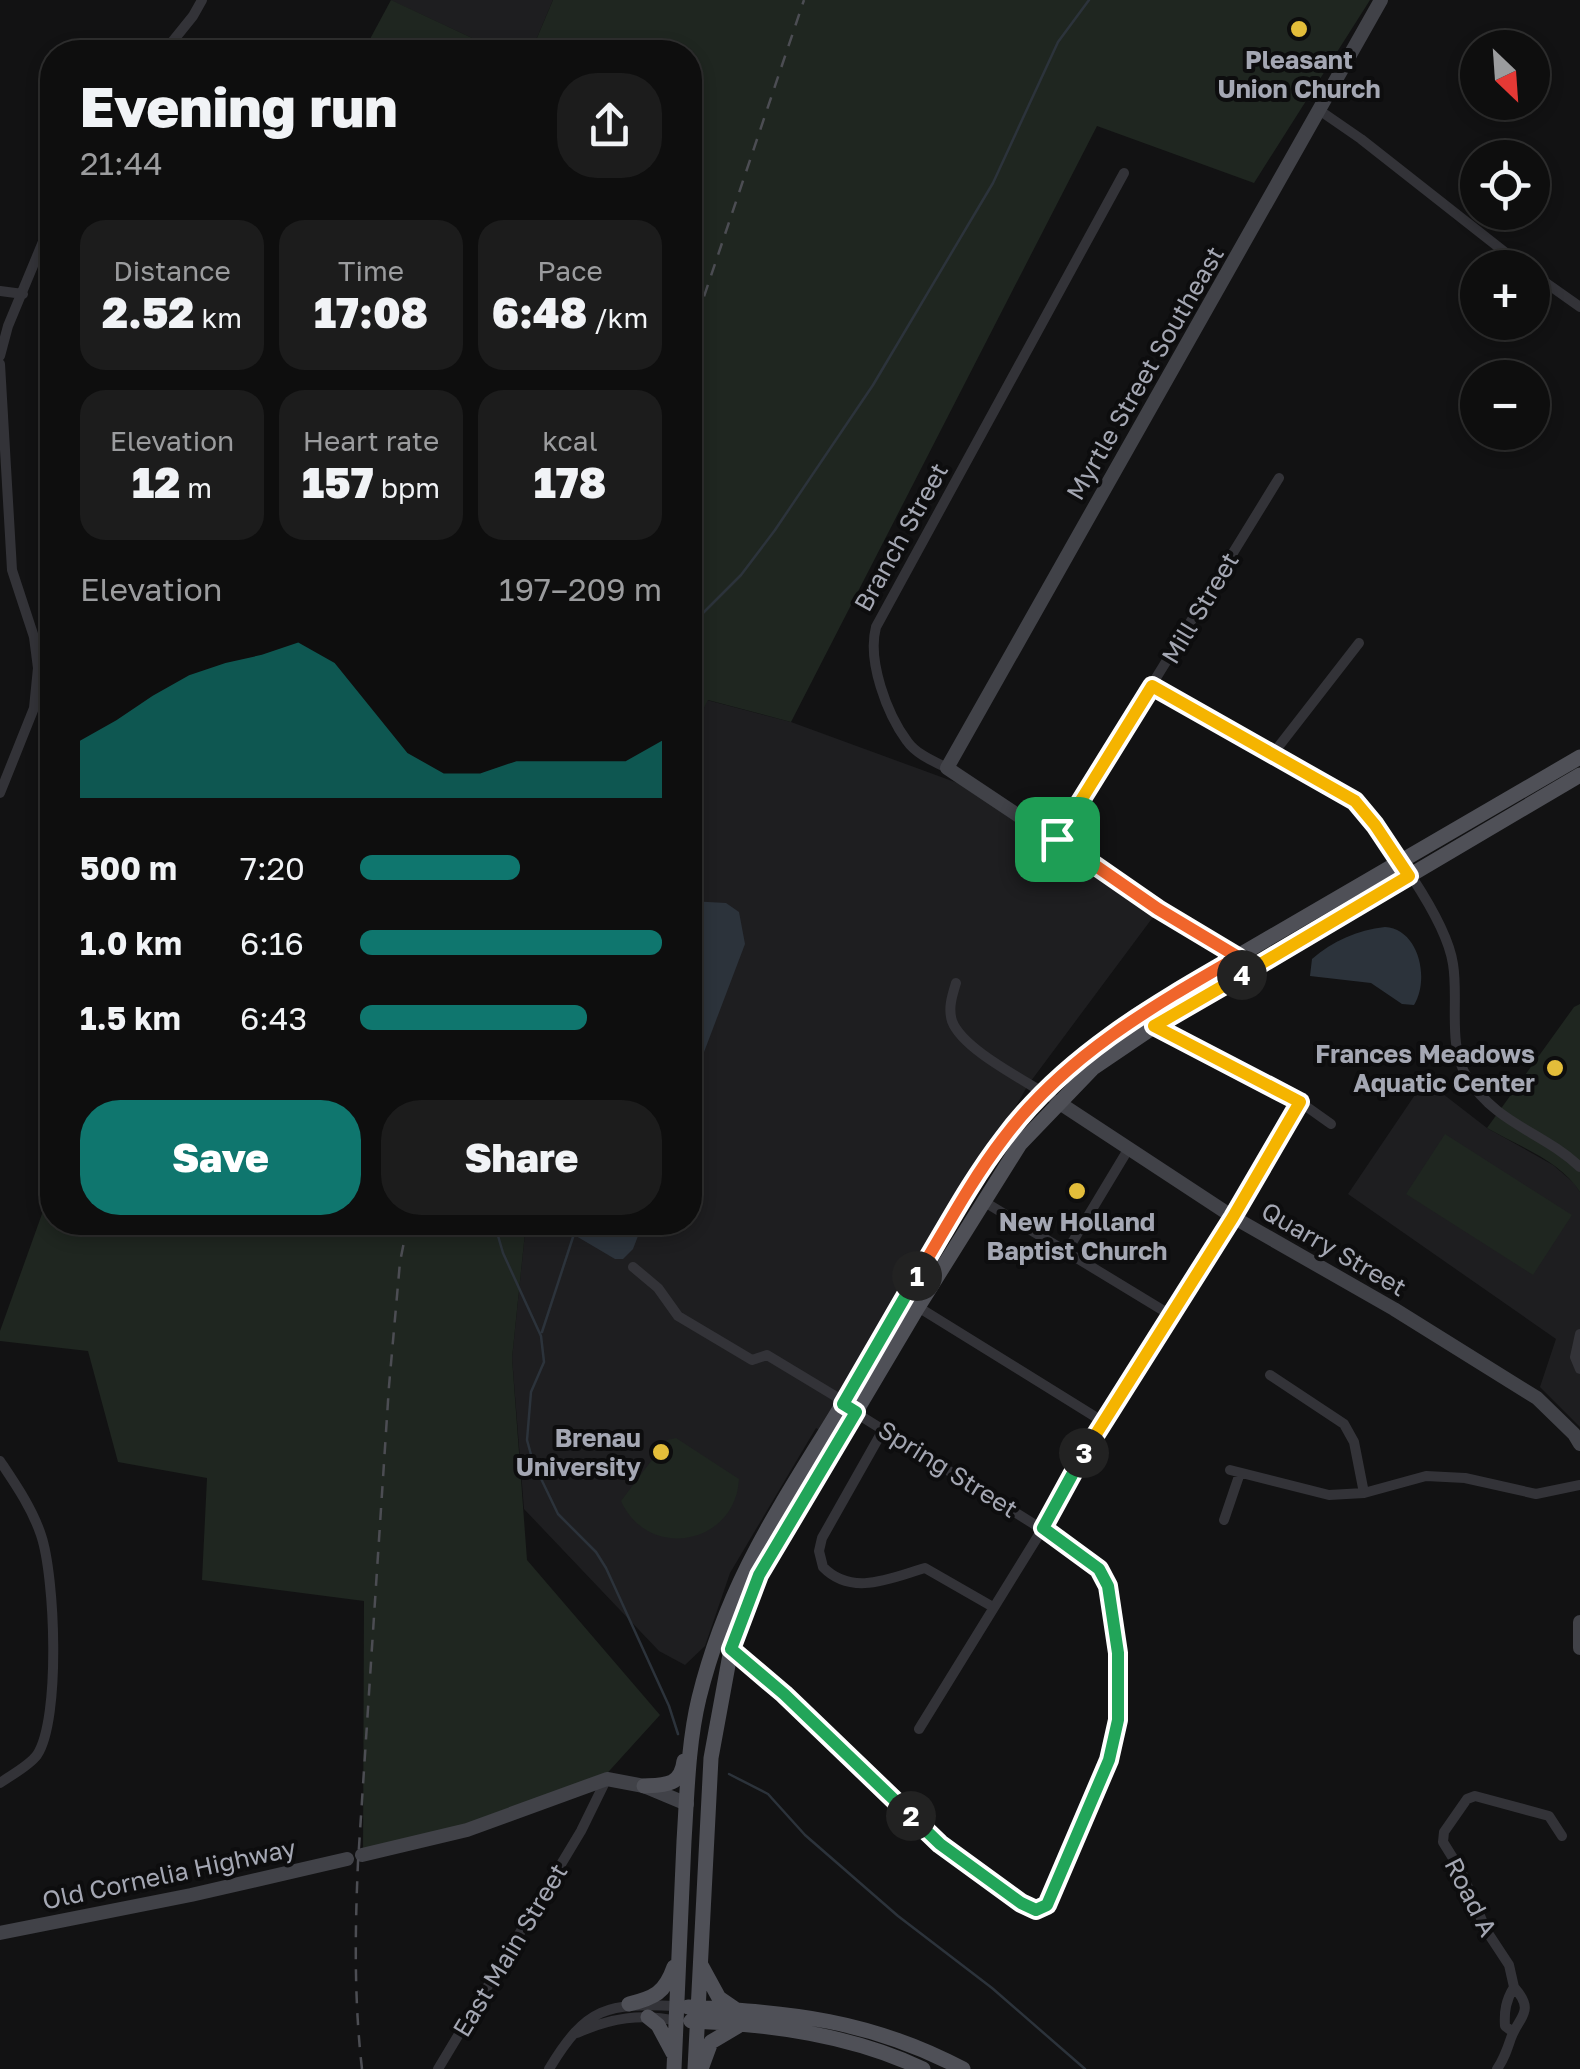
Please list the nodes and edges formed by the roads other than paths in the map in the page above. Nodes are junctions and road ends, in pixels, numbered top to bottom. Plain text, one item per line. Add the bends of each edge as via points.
1 (202, 0) edge
2 (1381, 0) edge
3 (174, 40) edge
4 (1318, 110) junction
5 (1124, 173) dead end
6 (1502, 250) edge
7 (40, 251) edge
8 (1550, 286) edge
9 (0, 291) edge
10 (23, 294) junction
11 (1580, 307) edge
12 (0, 356) edge
13 (0, 364) edge
14 (1279, 478) dead end
15 (1359, 644) dead end
16 (1152, 686) junction
17 (1272, 754) junction
18 (1580, 757) edge
19 (947, 768) junction
20 (1580, 774) edge
21 (0, 794) edge
22 (1057, 839) junction
23 (1399, 861) junction
24 (1409, 876) junction
25 (1238, 957) junction
26 (956, 983) dead end
27 (1154, 1026) junction
28 (1051, 1097) junction
29 (1300, 1102) junction
30 (1331, 1124) dead end
31 (1129, 1148) junction
32 (1580, 1167) edge
33 (983, 1201) junction
34 (1233, 1217) junction
35 (1067, 1251) junction
36 (633, 1268) dead end
37 (918, 1307) junction
38 (1169, 1314) junction
39 (1580, 1334) edge
40 (1580, 1370) edge
41 (1270, 1375) dead end
42 (849, 1408) junction
43 (1102, 1421) junction
44 (883, 1430) junction
45 (1580, 1444) edge
46 (0, 1461) edge
47 (1580, 1485) edge
48 (1364, 1493) junction
49 (1224, 1520) dead end
50 (1043, 1528) junction
51 (993, 1607) junction
52 (1580, 1622) edge
53 (1580, 1648) edge
54 (731, 1649) junction
55 (919, 1728) dead end
56 (694, 1730) junction
57 (607, 1779) junction
58 (0, 1783) edge
59 (644, 1786) junction
60 (686, 1804) junction
61 (1562, 1836) dead end
62 (0, 1933) edge
63 (679, 1954) junction
64 (700, 1961) junction
65 (1514, 1987) junction
66 (629, 2004) junction
67 (677, 2013) junction
68 (698, 2014) junction
69 (648, 2017) junction
70 (737, 2018) junction
71 (1513, 2032) junction
72 (576, 2033) junction
73 (674, 2063) edge
74 (438, 2069) edge
75 (549, 2069) edge
76 (698, 2069) edge
77 (923, 2069) edge
78 (964, 2069) edge
79 (1497, 2069) edge

1 - 3 street
2 - 4 street, Myrtle Street Southeast
4 - 6 street
4 - 19 street, Myrtle Street Southeast
5 - 19 street, Branch Street via 876,627 875,662 890,710 908,743
7 - 10 street
8 - 11 street
9 - 10 street
10 - 12 street
13 - 21 street via 12,570 38,668 34,708
14 - 16 street, Mill Street
15 - 17 street
16 - 17 street
16 - 22 street, Mill Street
17 - 23 street via 1355,801
18 - 23 main road
19 - 22 street, Branch Street
20 - 24 main road
22 - 25 street, Branch Street
23 - 24 street
23 - 25 main road
24 - 27 main road
24 - 32 street via 1453,961 1456,1038 1465,1075 1513,1125
25 - 28 main road via 1135,1016 1076,1062
26 - 28 street via 950,1006 962,1038
27 - 28 main road
27 - 29 street
28 - 31 street, Quarry Street
28 - 33 main road
28 - 42 main road via 1003,1138 961,1202
29 - 30 street
29 - 34 street
31 - 34 street, Quarry Street
31 - 35 street
33 - 35 street
33 - 37 main road
34 - 38 street
34 - 45 street, Quarry Street via 1537,1398
35 - 38 street
36 - 42 street, Spring Street via 678,1316 752,1360 767,1355
37 - 42 main road
37 - 43 street
38 - 43 street
39 - 40 street
41 - 48 street via 1344,1424
42 - 44 street, Spring Street
42 - 54 main road via 759,1575
42 - 56 main road via 784,1496 742,1573 711,1655
43 - 50 street
44 - 50 street, Spring Street
44 - 51 street via 822,1538 822,1566 838,1578 877,1584 925,1568
46 - 58 street via 42,1538 54,1632 44,1736 36,1756
47 - 48 street via 1536,1494 1426,1476
48 - 49 street via 1328,1494 1235,1472
50 - 51 street
50 - 54 street, Spring Street via 1085,1556 1108,1586 1118,1720 1109,1760 1051,1898 1036,1910 940,1844
51 - 55 street
52 - 53 street
54 - 64 main road via 710,1758
56 - 59 main road via 680,1776 666,1786
56 - 60 main road
57 - 59 street
57 - 62 street, Old Cornelia Highway via 467,1830 191,1896
57 - 74 street, East Main Street
59 - 60 street
60 - 63 main road
61 - 65 street, Road A via 1549,1816 1474,1796 1444,1832
63 - 66 main road via 666,1988
63 - 67 main road
64 - 68 main road
64 - 70 main road
65 - 71 street, Road A via 1504,2017
65 - 71 street, Road A via 1526,2009
66 - 67 street
66 - 72 street via 604,2010
67 - 68 main road
67 - 69 street
67 - 73 main road
68 - 70 main road
68 - 76 main road
69 - 72 street via 604,2021
69 - 73 main road via 660,2028
70 - 76 main road via 711,2042
70 - 77 main road via 850,2042
70 - 78 main road via 794,2014 854,2025
71 - 79 street, Road A
72 - 75 street

